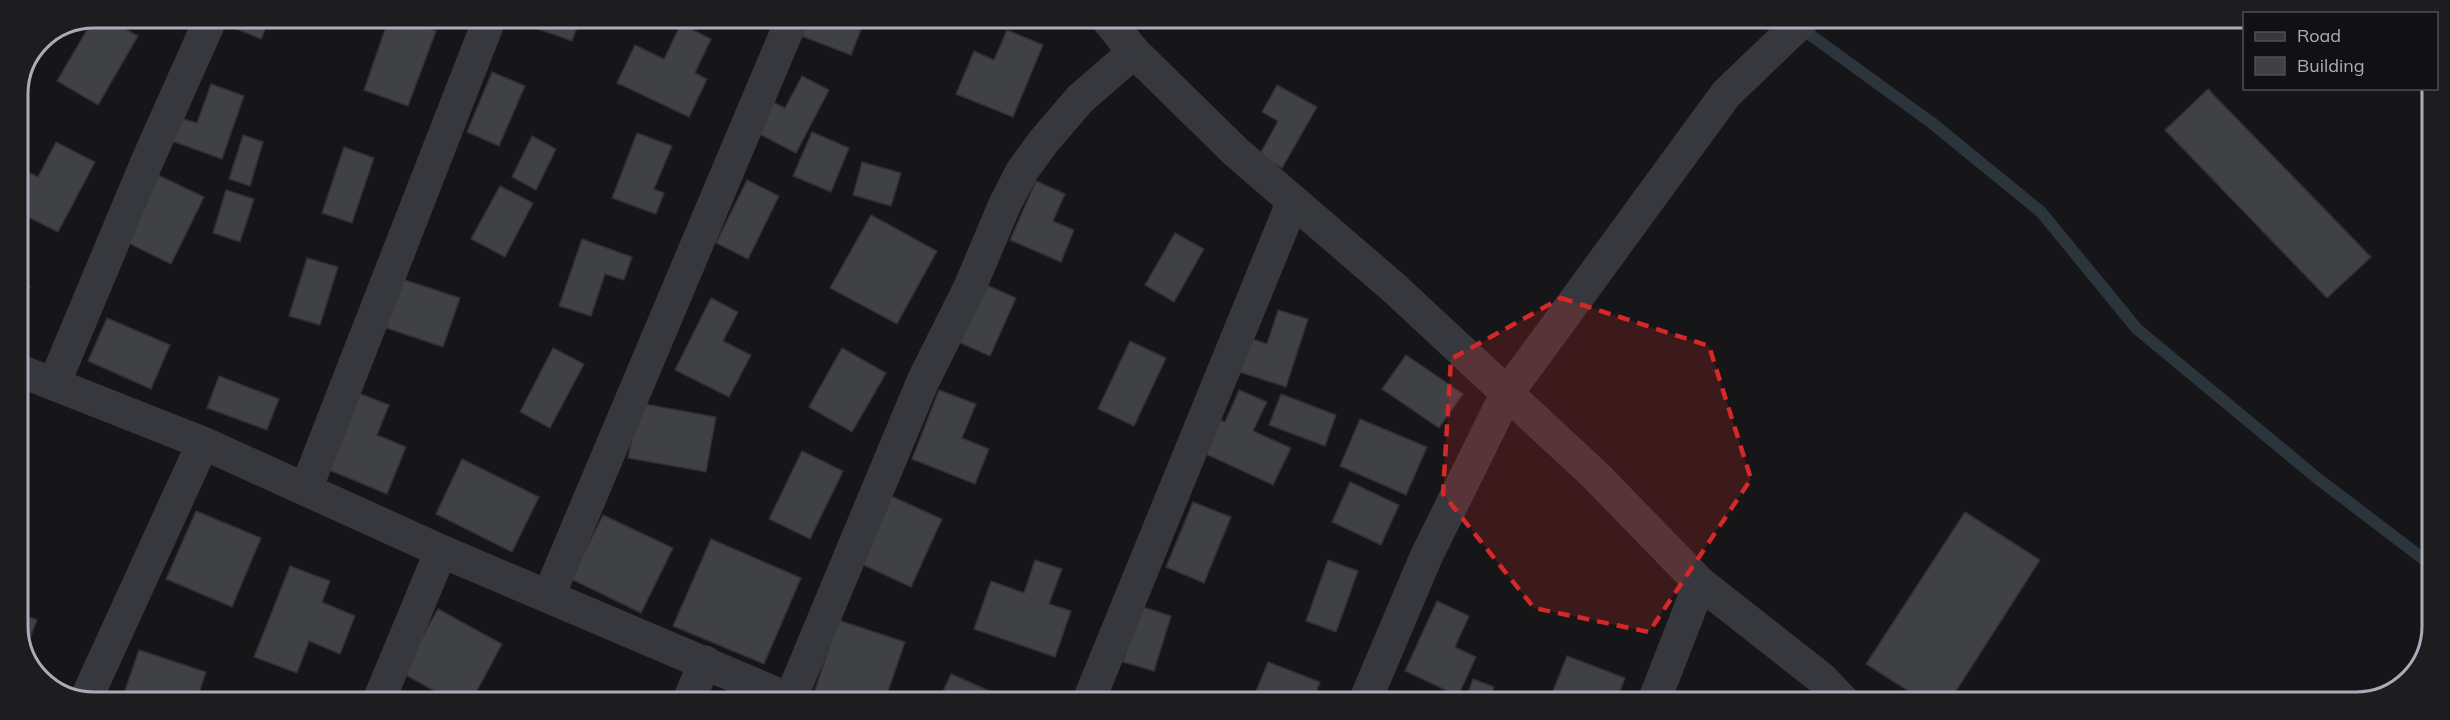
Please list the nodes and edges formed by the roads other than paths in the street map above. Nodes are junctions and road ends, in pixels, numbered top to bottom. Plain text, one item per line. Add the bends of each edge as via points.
1 (206, 29) edge
2 (486, 29) edge
3 (788, 29) edge
4 (1115, 29) edge
5 (1794, 29) edge
6 (1134, 52) junction
7 (1293, 201) junction
8 (29, 374) edge
9 (54, 384) junction
10 (1506, 395) junction
11 (203, 443) junction
12 (306, 489) junction
13 (441, 551) junction
14 (1700, 583) junction
15 (549, 595) junction
16 (705, 662) junction
17 (89, 691) edge
18 (382, 692) edge
19 (692, 692) edge
20 (773, 692) edge
21 (794, 692) edge
22 (1092, 692) edge
23 (1369, 692) edge
24 (1658, 692) edge
25 (1834, 692) edge

1 - 9 street
2 - 12 street
3 - 15 street
4 - 6 street
5 - 10 street via 1726,94
6 - 7 street via 1236,152
6 - 21 street via 1080,99 1022,171 923,381
7 - 10 street via 1393,287
7 - 22 street
8 - 9 street
9 - 11 street
10 - 14 street via 1596,476
10 - 23 street via 1426,557
11 - 12 street
11 - 17 street
12 - 13 street
13 - 15 street
13 - 18 street
14 - 24 street
14 - 25 street
15 - 16 street
16 - 19 street
16 - 20 street

